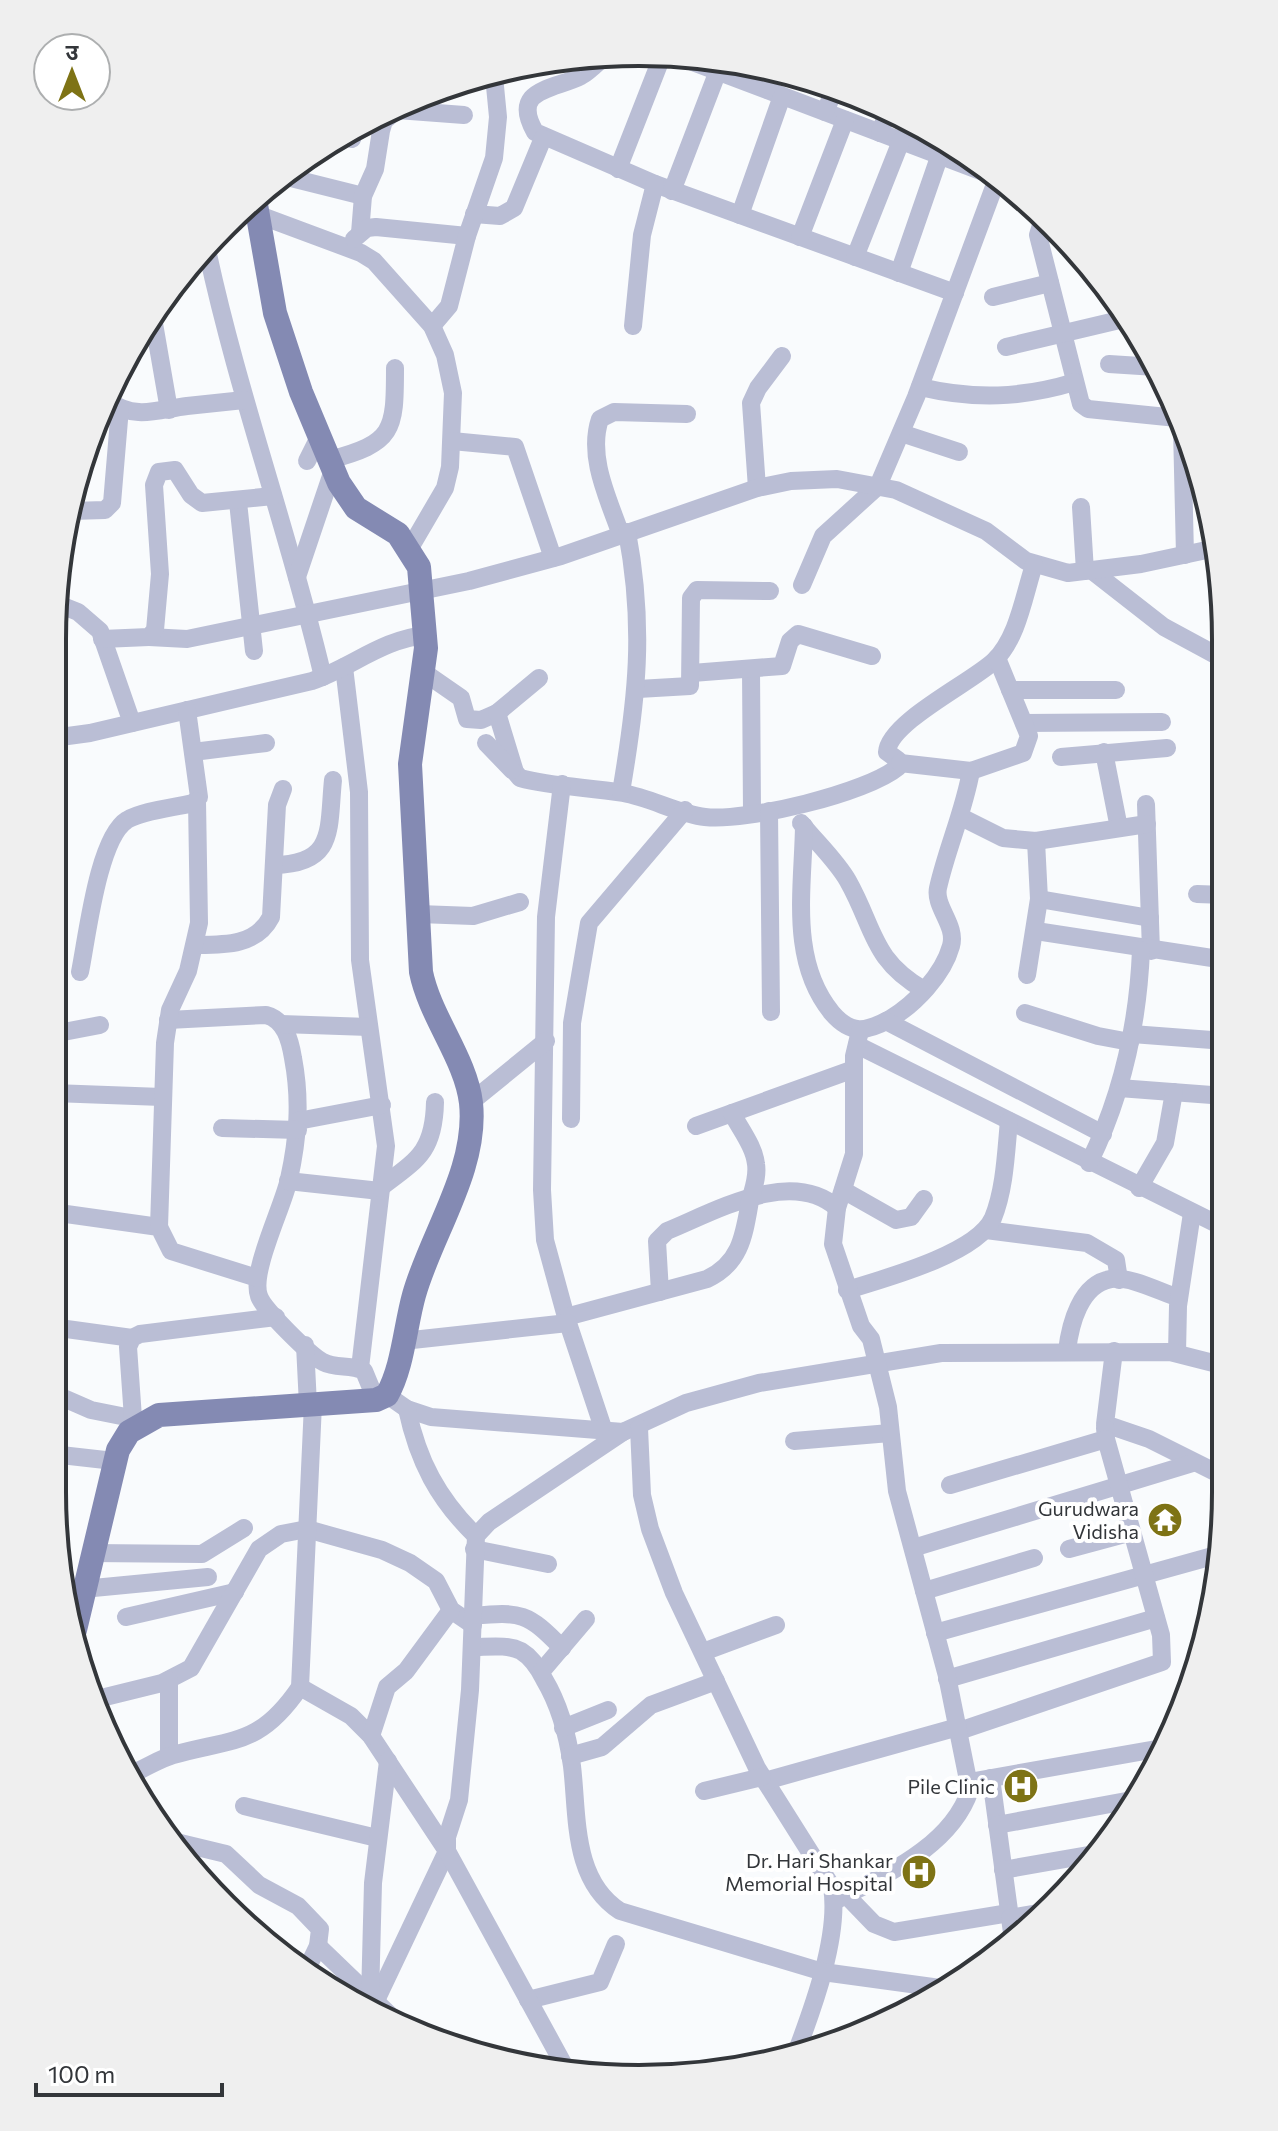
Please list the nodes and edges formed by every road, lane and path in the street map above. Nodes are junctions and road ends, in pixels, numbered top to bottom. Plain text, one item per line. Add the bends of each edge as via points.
1 (658, 67) edge
2 (592, 68) edge
3 (717, 72) edge
4 (738, 75) edge
5 (775, 83) edge
6 (494, 85) edge
7 (775, 93) junction
8 (830, 99) edge
9 (417, 111) edge
10 (825, 112) junction
11 (464, 115) dead end
12 (845, 120) junction
13 (884, 121) edge
14 (383, 127) edge
15 (880, 133) junction
16 (543, 138) junction
17 (901, 141) junction
18 (931, 146) edge
19 (941, 152) edge
20 (618, 169) junction
21 (297, 179) edge
22 (992, 187) edge
23 (663, 188) junction
24 (363, 196) junction
25 (260, 209) edge
26 (258, 211) edge
27 (474, 214) junction
28 (740, 215) junction
29 (1040, 230) edge
30 (360, 233) junction
31 (467, 236) junction
32 (800, 237) junction
33 (346, 247) junction
34 (855, 257) junction
35 (210, 259) edge
36 (899, 273) junction
37 (1050, 283) junction
38 (955, 293) junction
39 (993, 297) dead end
40 (1115, 321) edge
41 (432, 326) junction
42 (633, 326) dead end
43 (156, 333) edge
44 (1063, 334) junction
45 (1006, 347) dead end
46 (782, 356) dead end
47 (1109, 364) dead end
48 (1142, 366) edge
49 (395, 368) dead end
50 (1075, 382) junction
51 (920, 387) junction
52 (244, 400) junction
53 (117, 405) edge
54 (169, 410) junction
55 (114, 411) edge
56 (687, 414) dead end
57 (1167, 417) edge
58 (901, 433) junction
59 (452, 441) junction
60 (959, 452) dead end
61 (1183, 458) edge
62 (323, 464) junction
63 (878, 486) junction
64 (757, 488) junction
65 (273, 496) junction
66 (238, 502) junction
67 (1081, 507) dead end
68 (81, 511) edge
69 (624, 534) junction
70 (410, 548) junction
71 (1205, 551) edge
72 (1185, 555) junction
73 (553, 558) junction
74 (1034, 565) junction
75 (1088, 570) junction
76 (297, 577) junction
77 (802, 585) dead end
78 (423, 589) junction
79 (770, 591) dead end
80 (67, 609) edge
81 (308, 613) junction
82 (251, 624) junction
83 (426, 635) junction
84 (149, 637) junction
85 (102, 639) junction
86 (254, 651) dead end
87 (1212, 653) edge
88 (872, 656) dead end
89 (997, 658) junction
90 (344, 667) junction
91 (751, 669) junction
92 (422, 671) junction
93 (692, 673) junction
94 (323, 677) junction
95 (539, 678) dead end
96 (638, 689) junction
97 (1010, 690) junction
98 (1116, 690) dead end
99 (187, 710) junction
100 (497, 713) junction
101 (1162, 722) dead end
102 (132, 723) junction
103 (1024, 723) junction
104 (66, 736) edge
105 (266, 743) dead end
106 (486, 743) dead end
107 (1167, 748) dead end
108 (193, 752) junction
109 (1104, 752) junction
110 (1061, 757) dead end
111 (900, 763) junction
112 (971, 771) junction
113 (515, 772) junction
114 (333, 780) dead end
115 (562, 784) junction
116 (283, 789) dead end
117 (621, 792) junction
118 (197, 801) junction
119 (1146, 804) dead end
120 (790, 808) junction
121 (685, 810) junction
122 (760, 811) junction
123 (961, 817) junction
124 (1147, 824) junction
125 (804, 826) junction
126 (1119, 828) junction
127 (1036, 841) junction
128 (274, 865) junction
129 (1197, 894) dead end
130 (1212, 895) edge
131 (1039, 899) junction
132 (520, 902) dead end
133 (419, 914) junction
134 (1150, 918) junction
135 (1036, 931) junction
136 (195, 945) junction
137 (1146, 951) junction
138 (1212, 959) edge
139 (80, 972) dead end
140 (1027, 975) dead end
141 (924, 990) junction
142 (771, 1012) dead end
143 (1025, 1013) dead end
144 (168, 1020) junction
145 (886, 1021) junction
146 (281, 1024) junction
147 (100, 1025) dead end
148 (369, 1027) junction
149 (66, 1032) edge
150 (859, 1038) junction
151 (1131, 1038) junction
152 (546, 1041) junction
153 (1212, 1041) edge
154 (854, 1069) junction
155 (1119, 1088) junction
156 (1174, 1092) junction
157 (66, 1093) edge
158 (1212, 1095) edge
159 (162, 1097) junction
160 (435, 1102) dead end
161 (471, 1102) junction
162 (382, 1105) junction
163 (732, 1113) junction
164 (571, 1119) dead end
165 (1009, 1121) junction
166 (298, 1125) junction
167 (696, 1126) dead end
168 (222, 1128) dead end
169 (1103, 1134) junction
170 (1089, 1163) junction
171 (288, 1181) junction
172 (1139, 1188) junction
173 (380, 1190) junction
174 (843, 1190) junction
175 (751, 1198) junction
176 (924, 1199) dead end
177 (837, 1208) junction
178 (1192, 1213) junction
179 (66, 1214) edge
180 (1212, 1222) edge
181 (159, 1227) junction
182 (986, 1230) junction
183 (257, 1278) junction
184 (1119, 1280) junction
185 (847, 1290) junction
186 (660, 1292) junction
187 (1179, 1298) junction
188 (276, 1317) junction
189 (567, 1320) junction
190 (66, 1329) edge
191 (132, 1338) junction
192 (403, 1341) junction
193 (305, 1345) junction
194 (1067, 1351) junction
195 (1114, 1351) junction
196 (1177, 1353) junction
197 (876, 1362) junction
198 (1212, 1362) edge
199 (360, 1368) junction
200 (381, 1398) junction
201 (66, 1399) edge
202 (310, 1404) junction
203 (407, 1409) junction
204 (138, 1420) junction
205 (622, 1430) junction
206 (1105, 1432) junction
207 (890, 1433) junction
208 (794, 1441) dead end
209 (66, 1456) edge
210 (114, 1461) junction
211 (1193, 1463) junction
212 (1212, 1471) edge
213 (950, 1485) dead end
214 (1119, 1487) junction
215 (244, 1528) dead end
216 (307, 1529) junction
217 (1132, 1532) junction
218 (475, 1542) junction
219 (913, 1548) junction
220 (1069, 1549) dead end
221 (91, 1553) junction
222 (1208, 1557) edge
223 (1034, 1558) dead end
224 (548, 1564) dead end
225 (1144, 1574) junction
226 (208, 1577) dead end
227 (83, 1589) junction
228 (924, 1591) junction
229 (235, 1592) junction
230 (451, 1610) junction
231 (79, 1611) edge
232 (126, 1617) dead end
233 (1156, 1618) junction
234 (586, 1619) dead end
235 (473, 1621) junction
236 (776, 1625) dead end
237 (935, 1633) junction
238 (472, 1647) junction
239 (562, 1648) junction
240 (703, 1652) junction
241 (541, 1672) junction
242 (947, 1679) junction
243 (169, 1680) junction
244 (716, 1681) junction
245 (300, 1687) junction
246 (104, 1697) edge
247 (608, 1710) dead end
248 (563, 1728) junction
249 (959, 1729) junction
250 (371, 1736) junction
251 (1150, 1750) edge
252 (169, 1756) junction
253 (570, 1756) junction
254 (388, 1761) junction
255 (140, 1772) edge
256 (991, 1778) junction
257 (764, 1779) junction
258 (969, 1782) junction
259 (704, 1791) dead end
260 (1120, 1802) edge
261 (244, 1806) dead end
262 (997, 1825) junction
263 (377, 1838) junction
264 (187, 1845) edge
265 (447, 1851) junction
266 (1074, 1866) edge
267 (1003, 1870) junction
268 (840, 1898) junction
269 (1026, 1914) edge
270 (1009, 1916) junction
271 (1011, 1928) edge
272 (616, 1944) dead end
273 (318, 1946) junction
274 (311, 1961) edge
275 (823, 1972) junction
276 (364, 1994) edge
277 (911, 1994) edge
278 (373, 1999) edge
279 (375, 2000) edge
280 (528, 2000) junction
281 (800, 2041) edge
282 (561, 2059) edge

1 - 20 street
2 - 16 street via 531,97 530,123
3 - 23 street
4 - 7 street
5 - 7 street
6 - 27 street via 496,145
7 - 10 street
7 - 28 street
8 - 10 street
9 - 11 street
10 - 12 street
12 - 15 street
12 - 32 street
13 - 15 street
14 - 24 street via 375,169
15 - 17 street
16 - 20 street
16 - 27 street via 514,208 500,216
17 - 18 street
17 - 34 street
19 - 36 street
20 - 23 street
21 - 24 street
22 - 38 street
23 - 28 street
23 - 42 street via 642,235
24 - 30 street
25 - 33 street
26 - 62 main road via 275,313 319,437
27 - 31 street
28 - 32 street
29 - 37 street
30 - 31 street via 376,227
30 - 33 street
31 - 41 street via 449,306
32 - 34 street
33 - 41 street via 374,261
34 - 36 street
35 - 52 street
36 - 38 street
37 - 39 street
37 - 44 street
38 - 51 street
40 - 44 street
41 - 59 street via 453,393
43 - 54 street
44 - 45 street
44 - 50 street
46 - 64 street via 751,403
47 - 48 street
49 - 62 street via 394,418 384,436 360,452
50 - 51 street via 998,397
50 - 57 street via 1083,407
51 - 58 street
52 - 54 street
52 - 65 street
53 - 54 street via 152,415
55 - 68 street via 112,503 105,510
56 - 69 street via 614,412 600,419 598,462
58 - 60 street
58 - 63 street
59 - 70 street via 445,488
59 - 73 street via 515,447
61 - 72 street
62 - 70 main road via 356,508 398,534
62 - 76 street
63 - 64 street via 815,479
63 - 74 street via 986,531
63 - 77 street via 823,536
64 - 69 street
65 - 66 street
65 - 76 street
66 - 82 street
66 - 84 street via 195,500 175,470 165,469 155,478 160,586 155,630
67 - 75 street
69 - 73 street
69 - 96 street via 637,598
70 - 78 main road
71 - 72 street
72 - 75 street
73 - 78 street
74 - 75 street via 1068,573
74 - 89 street via 1012,632
75 - 87 street via 1164,627
76 - 81 street
78 - 81 street
78 - 83 main road
79 - 93 street via 694,593
80 - 85 street via 91,620
81 - 82 street
81 - 94 street
82 - 84 street via 174,641
82 - 86 street
83 - 90 street via 392,642
83 - 92 main road
84 - 85 street
85 - 102 street
88 - 91 street via 798,634 790,641 782,666
89 - 97 street
89 - 111 street via 919,713 889,744 887,752
90 - 94 street
90 - 148 street via 359,792 360,960
91 - 93 street
91 - 122 street
92 - 100 street via 461,698 467,719
92 - 133 main road via 410,764
93 - 96 street via 686,688
94 - 99 street
95 - 100 street
96 - 117 street
97 - 98 street
97 - 103 street
99 - 102 street
99 - 108 street
100 - 113 street
101 - 103 street
102 - 104 street
103 - 112 street via 1029,736 1023,753
105 - 108 street
106 - 113 street
107 - 109 street
108 - 118 street
109 - 110 street
109 - 126 street
111 - 112 street
111 - 120 street via 887,776
112 - 123 street
113 - 115 street via 527,780
114 - 128 street via 327,835 320,849 306,863
115 - 117 street
115 - 152 street via 546,917
116 - 128 street via 277,805
117 - 121 street
118 - 136 street via 200,884
118 - 139 street via 131,818 118,830 105,854
119 - 124 street
120 - 122 street
120 - 125 street
121 - 122 street via 703,817
121 - 164 street via 589,923 572,1023
122 - 142 street
123 - 127 street via 1003,838
123 - 141 street via 937,889 951,945
124 - 126 street
124 - 134 street
125 - 141 street via 843,874 870,933 895,971
125 - 150 street via 806,967 825,1005
126 - 127 street
127 - 131 street
128 - 136 street via 271,917 263,931 249,940
129 - 130 street
131 - 134 street
131 - 135 street
132 - 133 street via 473,916
133 - 161 main road via 426,995
134 - 137 street
135 - 137 street
135 - 140 street
136 - 144 street
137 - 138 street
137 - 151 street
141 - 145 street via 910,1008
143 - 151 street via 1098,1036
144 - 146 street via 266,1015
144 - 159 street
145 - 150 street
145 - 169 street
146 - 148 street
146 - 166 street via 300,1091
147 - 149 street
148 - 162 street
150 - 154 street
150 - 165 street
151 - 153 street
151 - 155 street
152 - 161 street
152 - 189 street via 545,1240
154 - 163 street
154 - 174 street via 854,1154
155 - 156 street
155 - 169 street
156 - 158 street
156 - 172 street via 1165,1143
157 - 159 street
159 - 181 street
160 - 173 street via 435,1124 426,1150
161 - 192 main road via 461,1170 415,1293
162 - 166 street
162 - 173 street via 386,1146
163 - 167 street
163 - 175 street via 756,1163
165 - 170 street
165 - 182 street via 998,1204
166 - 168 street
166 - 171 street
169 - 170 street
170 - 172 street
171 - 173 street
171 - 183 street
172 - 178 street
173 - 199 street
174 - 176 street via 896,1220 911,1217
174 - 177 street
175 - 177 street via 801,1194 829,1200
175 - 186 street via 743,1241 724,1271
175 - 186 street via 660,1235
177 - 185 street via 833,1244
178 - 180 street
178 - 187 street
179 - 181 street
181 - 183 street via 171,1251
182 - 184 street via 1097,1247 1116,1260
182 - 185 street via 908,1271
183 - 188 street via 259,1296
184 - 187 street
184 - 194 street via 1100,1284 1075,1309
185 - 197 street
186 - 189 street
187 - 196 street
188 - 191 street
188 - 193 street
189 - 192 street
189 - 205 street
190 - 191 street
191 - 204 street via 128,1347
192 - 200 main road
193 - 199 street via 322,1362
193 - 202 street
194 - 195 street
194 - 197 street via 941,1353
195 - 196 street
195 - 206 street
196 - 198 street
197 - 205 street via 759,1383
197 - 207 street
199 - 200 street
200 - 202 main road
200 - 203 street
201 - 204 street
202 - 204 main road
202 - 216 street
203 - 205 street via 431,1417
203 - 218 street via 436,1491
204 - 210 main road
205 - 218 street via 489,1522
205 - 240 street via 650,1529
206 - 211 street via 1149,1439
206 - 213 street
206 - 214 street
207 - 208 street
207 - 219 street via 897,1491
209 - 210 street
210 - 221 main road
211 - 212 street
211 - 214 street
214 - 217 street
214 - 219 street
215 - 221 street via 202,1554
216 - 229 street via 270,1539
216 - 230 street via 410,1563 436,1581
216 - 245 street
217 - 220 street
217 - 225 street
218 - 224 street
218 - 235 street
219 - 228 street
221 - 227 main road
222 - 225 street
223 - 228 street
225 - 233 street
225 - 237 street
226 - 227 street
227 - 231 main road
228 - 237 street
229 - 232 street
229 - 243 street via 191,1668
230 - 235 street
230 - 250 street via 415,1661 387,1687
233 - 242 street
233 - 249 street via 1164,1655 1157,1667
234 - 239 street
235 - 238 street
235 - 239 street via 512,1612 527,1616
236 - 240 street
237 - 242 street
238 - 241 street via 510,1647 523,1652
238 - 265 street via 459,1800
239 - 241 street
240 - 244 street
241 - 248 street
242 - 249 street
243 - 246 street
243 - 252 street
244 - 253 street via 651,1705 602,1747
244 - 257 street
245 - 250 street via 351,1716
245 - 252 street via 278,1717 255,1734
247 - 248 street
248 - 253 street
249 - 257 street
249 - 258 street
250 - 254 street
251 - 256 street
252 - 255 street
253 - 275 street via 577,1833 596,1890 605,1901 620,1911
254 - 263 street
254 - 265 street
256 - 258 street
256 - 262 street
257 - 259 street
257 - 268 street
258 - 268 street via 964,1808 950,1825 900,1867
260 - 262 street
261 - 263 street
262 - 267 street
263 - 278 street
264 - 273 street via 226,1854 259,1885 303,1910 320,1929
265 - 279 street
265 - 280 street
266 - 267 street
267 - 270 street
268 - 270 street via 894,1932
268 - 275 street
269 - 270 street
270 - 271 street
272 - 280 street via 600,1982
273 - 274 street
273 - 276 street
275 - 277 street
275 - 281 street
280 - 282 street

